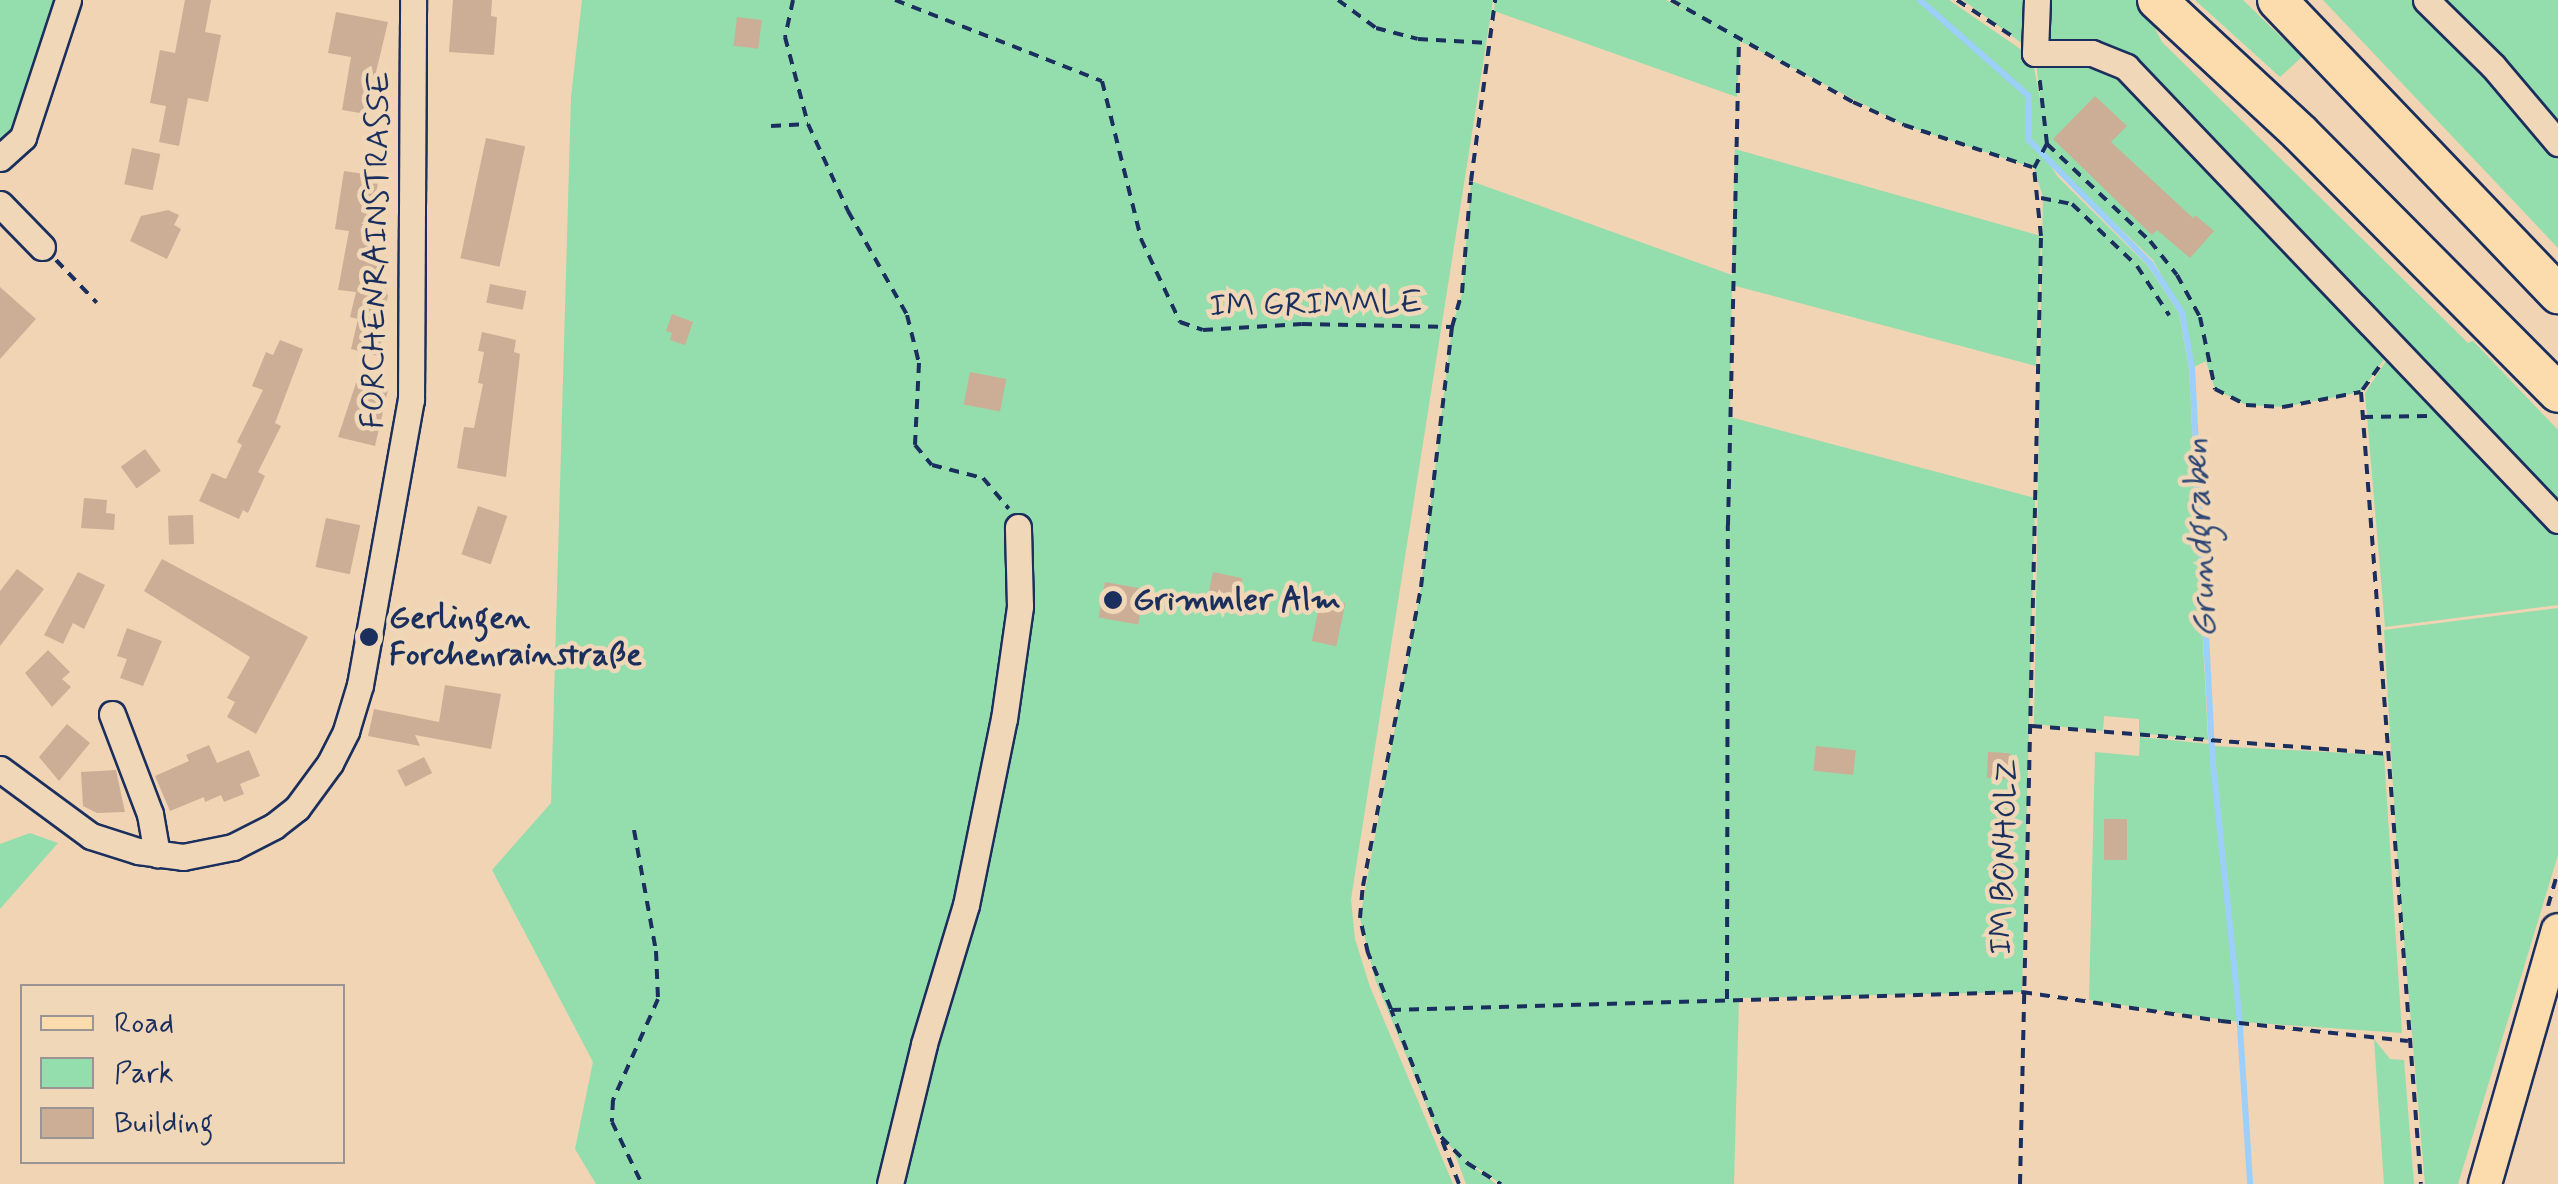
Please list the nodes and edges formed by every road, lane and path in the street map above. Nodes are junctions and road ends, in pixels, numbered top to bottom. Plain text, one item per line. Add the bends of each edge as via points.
1 (68, 0) edge
2 (413, 0) edge
3 (792, 0) edge
4 (894, 0) edge
5 (1338, 0) edge
6 (1495, 0) edge
7 (1670, 0) edge
8 (2037, 0) edge
9 (2157, 0) edge
10 (2277, 0) edge
11 (2426, 0) edge
12 (1739, 40) junction
13 (1489, 43) junction
14 (808, 124) junction
15 (771, 126) dead end
16 (2558, 143) edge
17 (3, 156) edge
18 (2034, 168) junction
19 (2040, 198) junction
20 (0, 204) edge
21 (42, 247) joint
22 (2558, 294) edge
23 (97, 302) dead end
24 (2170, 315) dead end
25 (1452, 327) junction
26 (2392, 348) junction
27 (2361, 392) junction
28 (2558, 393) edge
29 (2457, 415) junction
30 (2363, 417) junction
31 (2558, 520) edge
32 (1018, 527) joint
33 (112, 714) dead end
34 (2032, 726) junction
35 (2386, 754) junction
36 (0, 769) edge
37 (634, 830) dead end
38 (157, 854) junction
39 (2558, 930) edge
40 (2022, 992) junction
41 (1726, 999) junction
42 (1392, 1010) junction
43 (2408, 1041) junction
44 (1438, 1134) junction
45 (642, 1184) edge
46 (890, 1184) edge
47 (1459, 1184) edge
48 (1501, 1184) edge
49 (2020, 1184) edge
50 (2421, 1184) edge
51 (2484, 1184) edge

1 - 17 street via 23,138
2 - 38 street, FORCHENRAINSTRASSE via 411,400 346,731 316,785 274,826 211,853
3 - 14 path via 785,37
4 - 25 path, IM GRIMMLE via 1102,82 1142,239 1180,322 1203,330
5 - 13 path via 1376,28 1418,39
6 - 13 path
7 - 12 path
8 - 26 street via 2035,53 2092,53 2126,67
9 - 28 highway via 2300,133
10 - 22 highway
11 - 16 street
12 - 18 path via 1904,125
12 - 41 path
13 - 25 path via 1462,293
14 - 15 path
14 - 32 path via 907,315 918,363 914,445 932,465 983,478
18 - 19 path
18 - 27 path via 2047,144 2150,241 2200,317 2215,389 2246,405 2283,407
19 - 24 path via 2072,204 2137,266
19 - 34 path
20 - 21 street
21 - 23 path
25 - 42 path via 1420,587 1360,918
26 - 27 path
26 - 29 street
27 - 30 path
29 - 30 path
29 - 31 street
30 - 35 path
32 - 46 street via 1020,606 1004,719 966,905
33 - 38 street via 150,814
34 - 35 path, IM BONHOLZ
34 - 40 path, IM BONHOLZ
35 - 43 path
36 - 38 street, FORCHENRAINSTRASSE via 91,836
37 - 45 path via 658,999 613,1100 612,1122
39 - 51 main road
40 - 41 path
40 - 43 path
40 - 49 path, IM BONHOLZ
41 - 42 path
42 - 44 path
43 - 50 path
44 - 47 path
44 - 48 path

